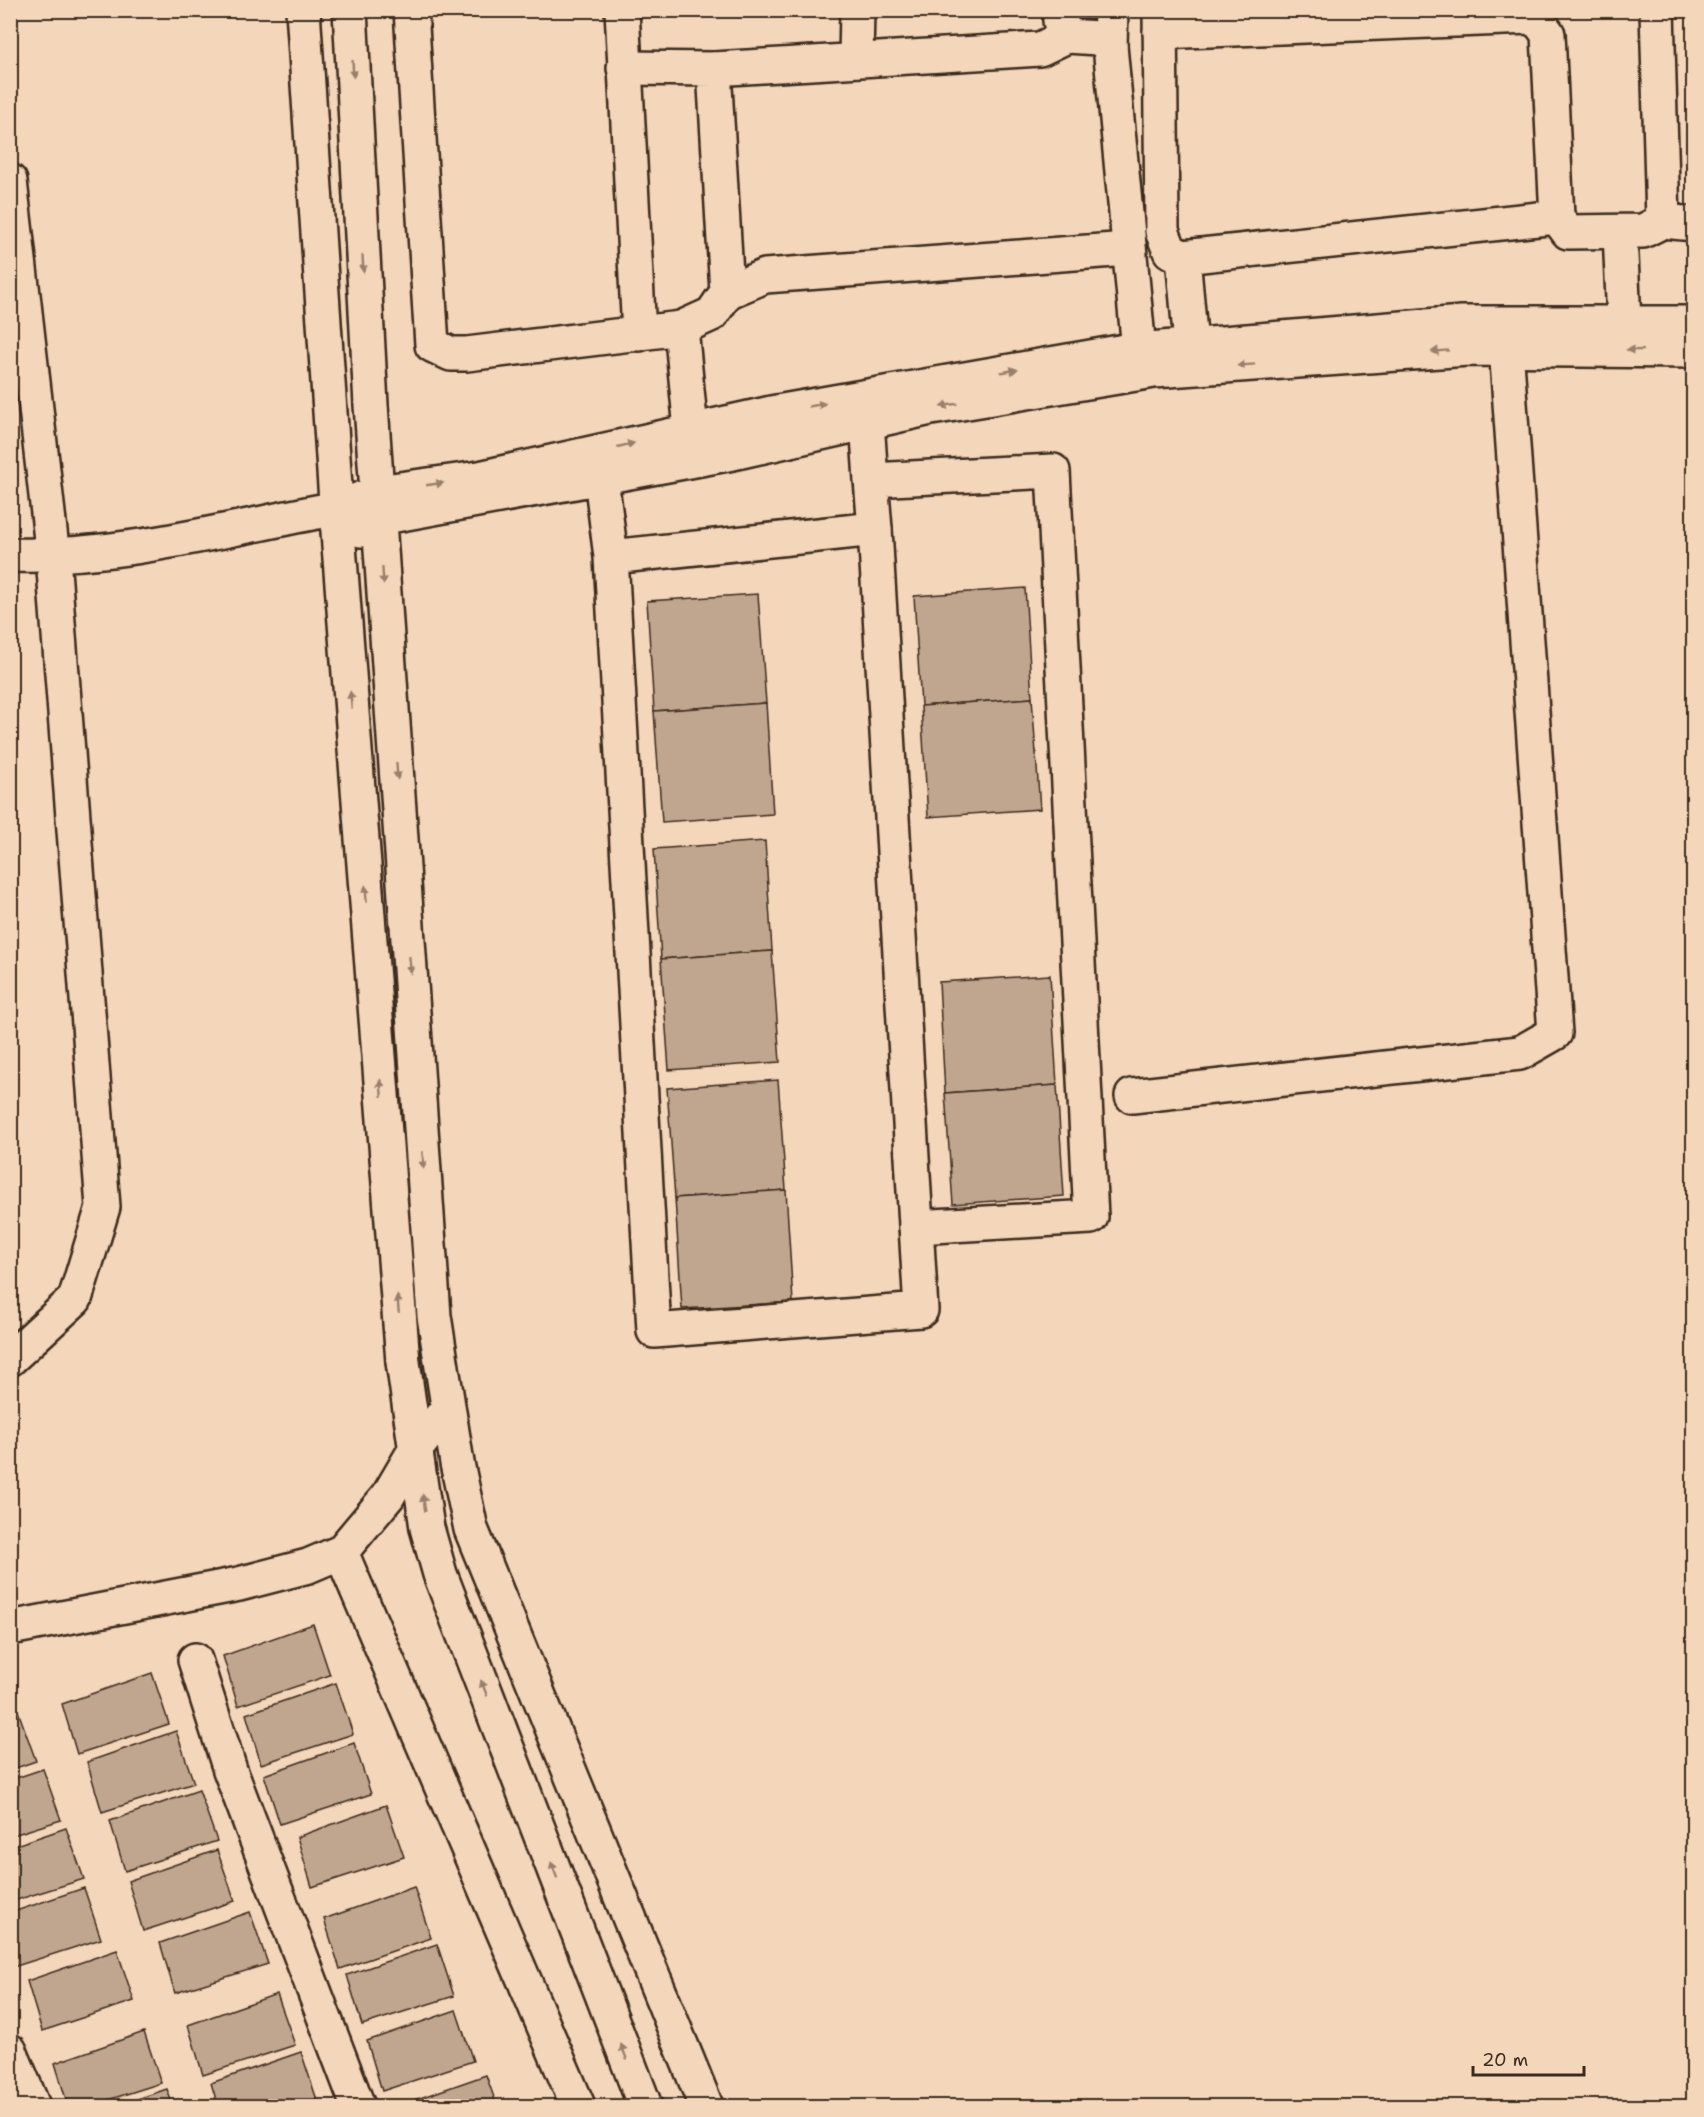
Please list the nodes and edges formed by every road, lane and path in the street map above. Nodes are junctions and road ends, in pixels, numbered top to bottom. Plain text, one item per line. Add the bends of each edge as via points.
1 (303, 10) edge
2 (350, 10) edge
3 (411, 10) edge
4 (622, 10) edge
5 (857, 10) edge
6 (1111, 10) edge
7 (1657, 10) edge
8 (1238, 19) edge
9 (1160, 21) edge
10 (1064, 23) edge
11 (1110, 46) junction
12 (856, 59) junction
13 (624, 68) junction
14 (714, 69) junction
15 (10, 181) edge
16 (1557, 217) junction
17 (1678, 223) edge
18 (1620, 232) junction
19 (1128, 249) junction
20 (1183, 257) junction
21 (727, 292) junction
22 (1624, 323) junction
23 (1694, 323) edge
24 (681, 328) junction
25 (639, 334) junction
26 (1191, 345) junction
27 (1506, 347) junction
28 (1139, 350) junction
29 (1694, 351) edge
30 (867, 421) junction
31 (691, 430) junction
32 (730, 438) junction
33 (601, 478) junction
34 (871, 480) junction
35 (378, 505) junction
36 (337, 508) junction
37 (874, 529) junction
38 (339, 546) junction
39 (10, 555) edge
40 (53, 557) junction
41 (611, 557) junction
42 (1132, 1095) dead end
43 (916, 1227) junction
44 (10, 1359) edge
45 (448, 1408) junction
46 (415, 1450) junction
47 (341, 1552) junction
48 (10, 1628) edge
49 (195, 1660) dead end
50 (10, 2051) edge
51 (33, 2106) edge
52 (358, 2106) edge
53 (578, 2106) edge
54 (645, 2106) edge
55 (706, 2106) edge

1 - 36 street
2 -> 35 street
3 - 25 street via 432,345 451,354 467,354
4 - 13 street
5 - 12 street
6 - 11 street
7 - 17 street
8 - 9 street
8 - 16 street via 1535,20 1548,34
9 - 20 street via 1162,231 1170,251
10 - 11 street
10 - 12 street via 1040,49
11 - 19 street
12 - 14 street
13 - 14 street
13 - 25 street
14 - 21 street
15 - 40 street
16 - 18 street via 1568,232
16 - 20 street
17 - 18 street
18 - 22 street
19 - 21 street via 765,276
19 - 28 street
20 - 26 street
21 - 24 street via 712,314
22 - 23 street
22 - 26 street via 1462,323
24 - 25 street
24 - 31 street
26 - 28 street
29 -> 27 street
27 -> 30 street via 1154,371
27 - 42 street via 1555,1033 1520,1053
32 -> 28 street
30 - 32 street
30 - 34 street
31 - 32 street
35 -> 31 street
32 - 33 street
33 - 35 street
33 - 41 street
34 - 37 street
34 - 43 street via 1053,471 1091,1217
35 - 36 street
35 - 38 street
35 -> 45 street via 434,1316
36 - 38 street
36 - 40 street via 96,554
37 - 41 street
37 - 43 street
46 -> 38 street via 403,1362
39 - 40 street
40 - 44 street via 103,1207 75,1299
41 - 43 street via 654,1331 921,1310
45 - 46 street
45 - 55 street via 471,1529
46 - 47 street via 388,1496
54 -> 46 street via 440,1574
47 - 48 street via 308,1566 239,1584
47 - 53 street
49 - 52 street via 230,1770
50 - 51 street

